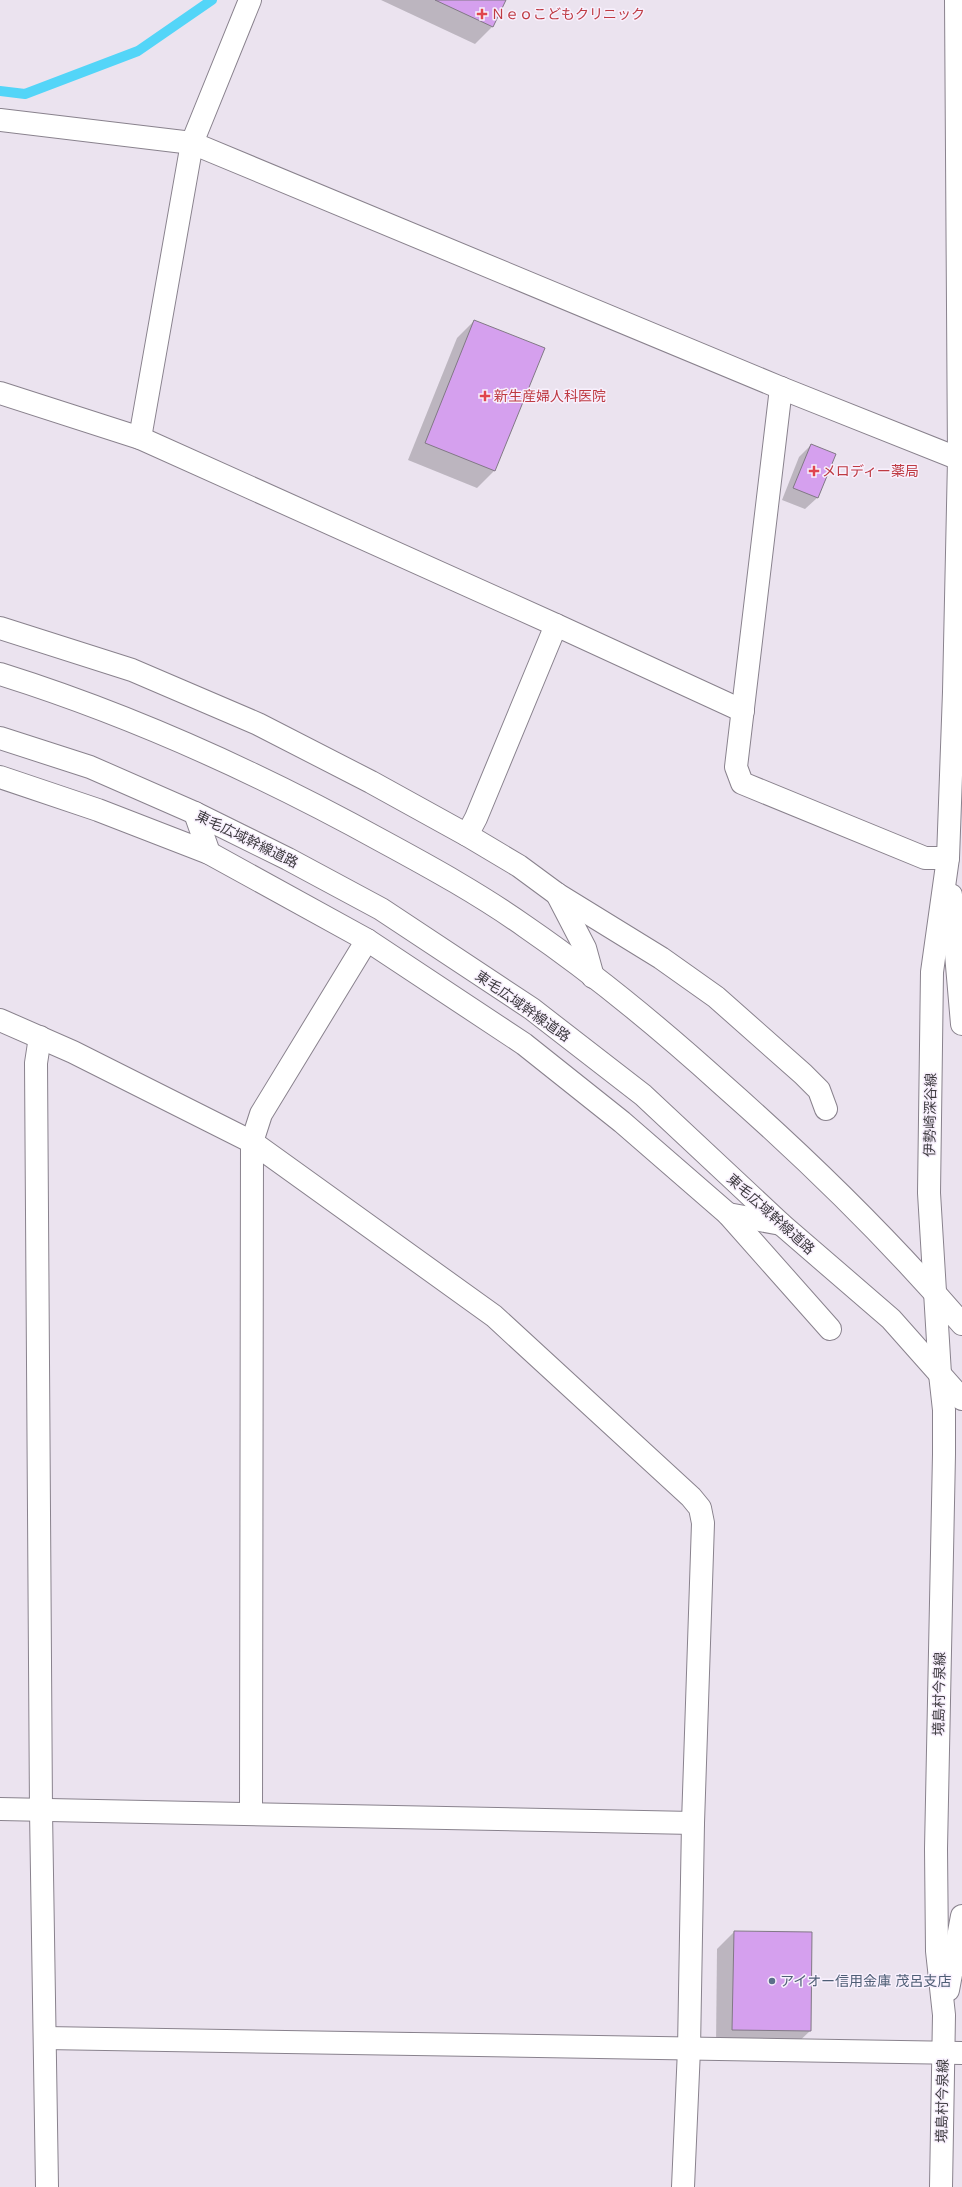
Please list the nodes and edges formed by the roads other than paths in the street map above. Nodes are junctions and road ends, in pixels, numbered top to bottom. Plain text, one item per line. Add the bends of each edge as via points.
1 (250, 0) edge
2 (956, 0) edge
3 (0, 120) edge
4 (192, 143) junction
5 (781, 388) junction
6 (0, 393) edge
7 (140, 438) junction
8 (960, 460) edge
9 (556, 625) junction
10 (0, 628) edge
11 (25, 635) junction
12 (0, 641) edge
13 (0, 674) edge
14 (743, 711) junction
15 (0, 738) edge
16 (0, 778) edge
17 (196, 813) junction
18 (466, 835) junction
19 (209, 853) junction
20 (948, 858) junction
21 (557, 894) junction
22 (367, 940) junction
23 (594, 977) junction
24 (0, 1020) edge
25 (962, 1024) edge
26 (40, 1037) junction
27 (826, 1109) dead end
28 (252, 1142) junction
29 (728, 1214) junction
30 (781, 1224) junction
31 (934, 1292) junction
32 (962, 1324) edge
33 (830, 1329) dead end
34 (940, 1374) junction
35 (962, 1399) edge
36 (0, 1809) edge
37 (41, 1811) junction
38 (251, 1814) junction
39 (693, 1823) junction
40 (962, 1916) edge
41 (944, 2015) junction
42 (45, 2038) junction
43 (689, 2049) junction
44 (952, 2053) edge
45 (47, 2187) edge
46 (683, 2187) edge
47 (941, 2187) edge

1 - 4 main road
2 - 8 main road, 伊勢崎深谷線
3 - 4 main road
4 - 5 main road
4 - 7 main road
5 - 8 main road
5 - 14 main road
6 - 7 main road
7 - 9 main road
8 - 20 main road, 伊勢崎深谷線
9 - 14 main road
9 - 18 main road via 476,818
10 - 11 main road
11 - 12 main road
11 - 18 main road via 132,670 258,724 371,782
13 - 23 main road via 129,719 238,766 333,814 442,874 500,910
14 - 20 main road via 736,767 742,783 925,858
15 - 17 main road, 東毛広域幹線道路 via 90,767
16 - 19 main road via 98,810
17 - 19 main road
17 - 30 main road, 東毛広域幹線道路 via 380,909 532,1009 643,1095
18 - 21 main road via 519,866
19 - 22 main road
20 - 25 main road, 伊勢崎深谷線
20 - 31 main road, 伊勢崎深谷線 via 932,972 929,1193
21 - 23 main road via 585,948
21 - 27 main road via 661,958 716,997 819,1090
22 - 28 main road via 261,1114
22 - 29 main road via 524,1044 622,1122
23 - 31 main road via 657,1026 769,1125 850,1202
24 - 26 main road
26 - 28 main road
26 - 37 main road via 36,1063
28 - 38 main road
28 - 39 main road via 494,1316 700,1508 703,1523
29 - 30 main road
29 - 33 main road
30 - 34 main road, 東毛広域幹線道路 via 891,1319
31 - 32 main road
31 - 34 main road, 伊勢崎深谷線
34 - 35 main road, 東毛広域幹線道路
34 - 41 main road, 境島村今泉線 via 944,1410 944,1447 936,1849 937,1951
36 - 37 main road
37 - 38 main road
37 - 42 main road
38 - 39 main road
39 - 43 main road
40 - 41 main road, 境島村今泉線
41 - 44 main road, 境島村今泉線
42 - 43 main road
42 - 45 main road
43 - 44 main road
43 - 46 main road
44 - 47 main road, 境島村今泉線

